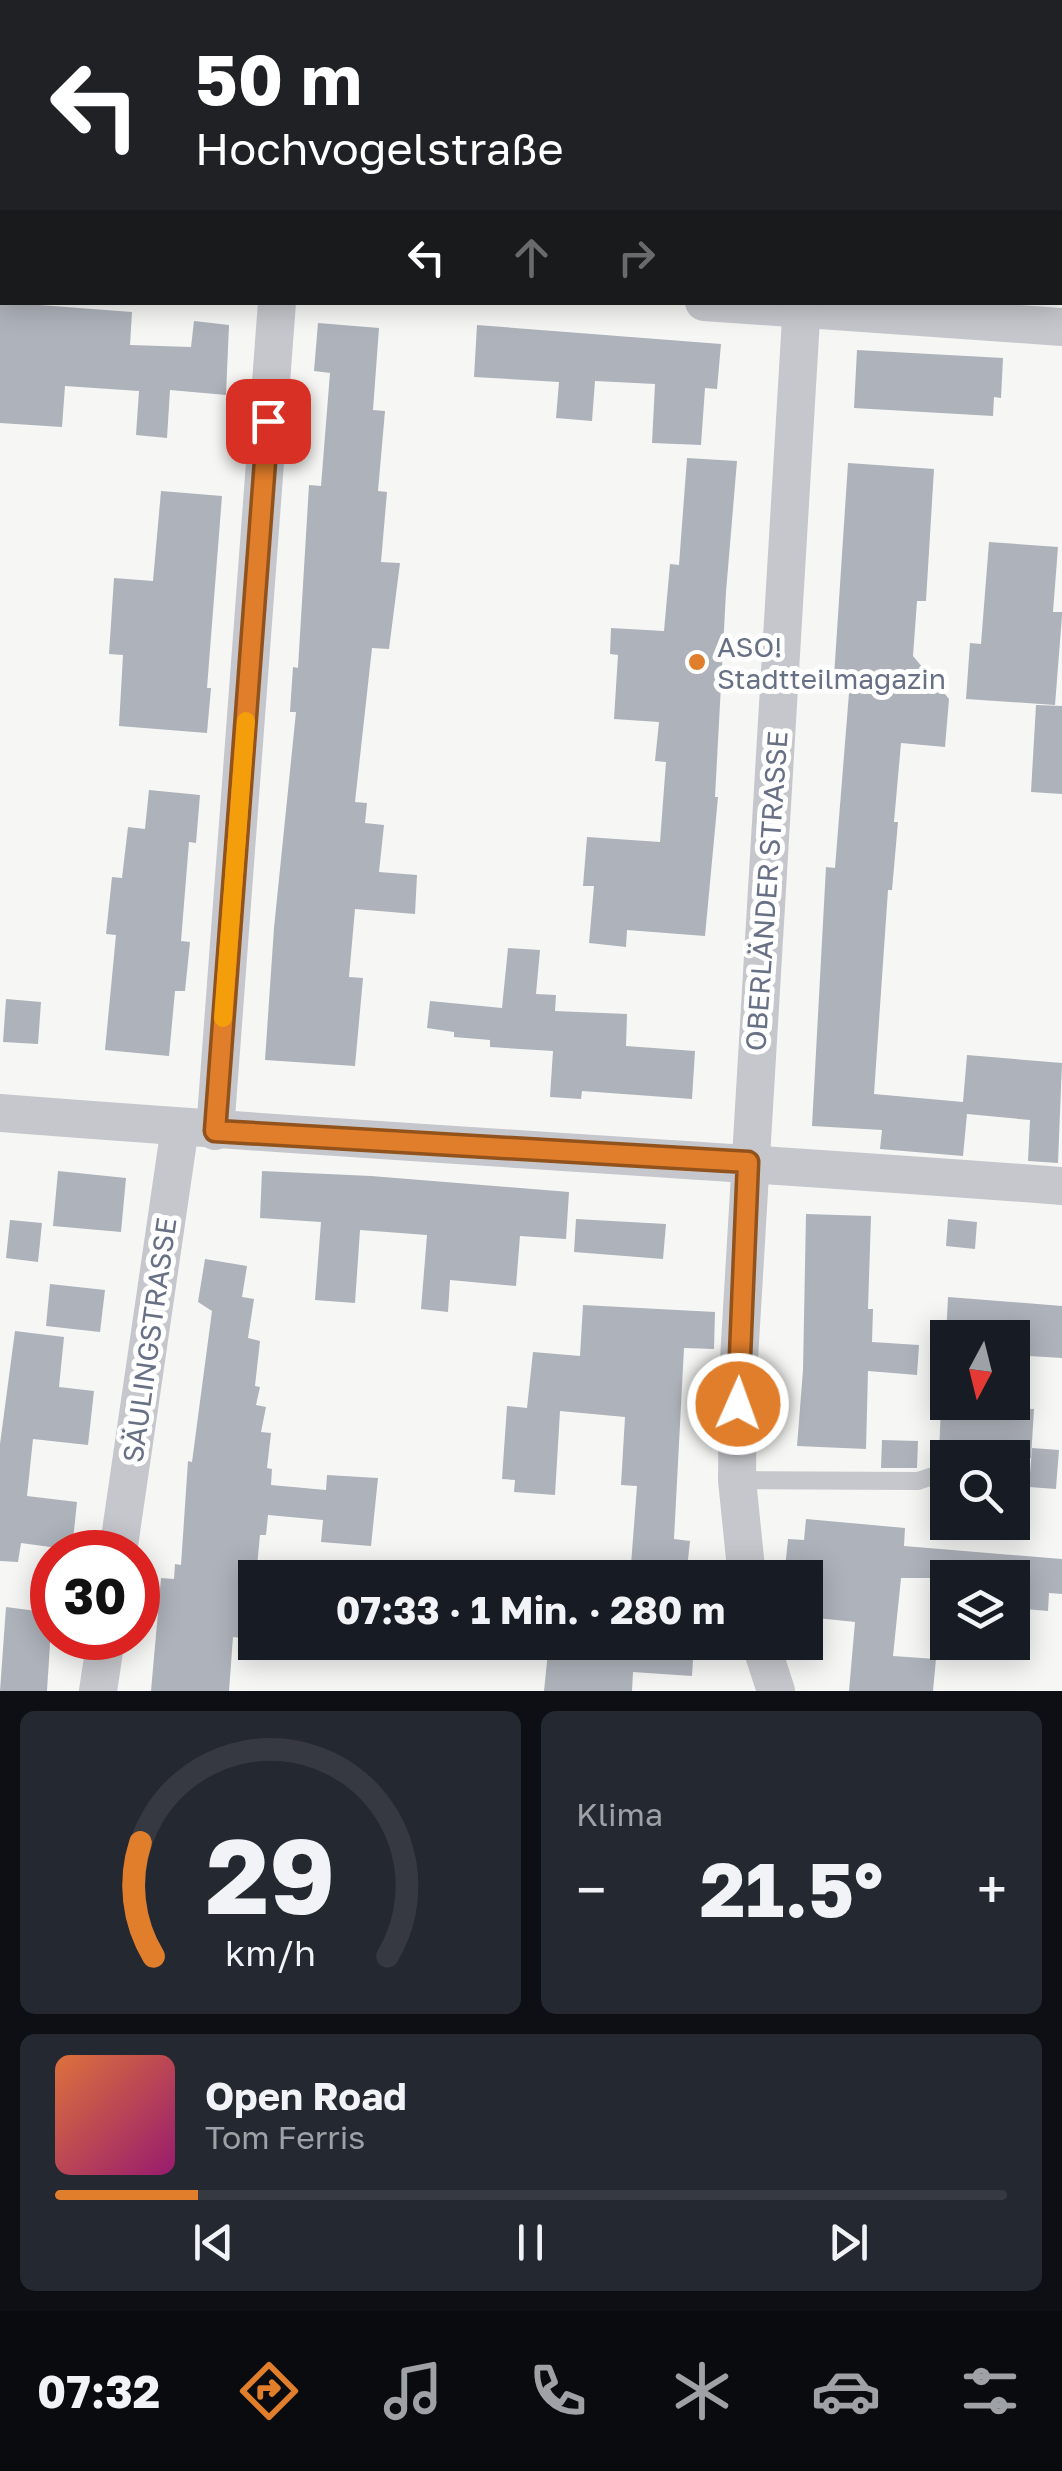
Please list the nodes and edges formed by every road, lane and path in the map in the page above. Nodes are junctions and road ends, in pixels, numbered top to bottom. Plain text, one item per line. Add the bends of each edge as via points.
1 (277, 305) edge
2 (801, 306) edge
3 (1062, 328) edge
4 (0, 1113) edge
5 (197, 1129) junction
6 (748, 1162) junction
7 (1062, 1186) edge
8 (930, 1477) edge
9 (737, 1480) junction
10 (122, 1530) edge
11 (745, 1560) edge
12 (103, 1660) edge
13 (766, 1660) edge
14 (98, 1691) edge
15 (776, 1691) edge

1 - 5 street, SÄULINGSTRASSE
2 - 3 street
2 - 6 street, OBERLÄNDER STRASSE
4 - 5 street
5 - 6 street
5 - 10 street, SÄULINGSTRASSE
6 - 7 street
6 - 9 street, OBERLÄNDER STRASSE
8 - 9 lane
9 - 11 street, OBERLÄNDER STRASSE
12 - 14 street
13 - 15 street

